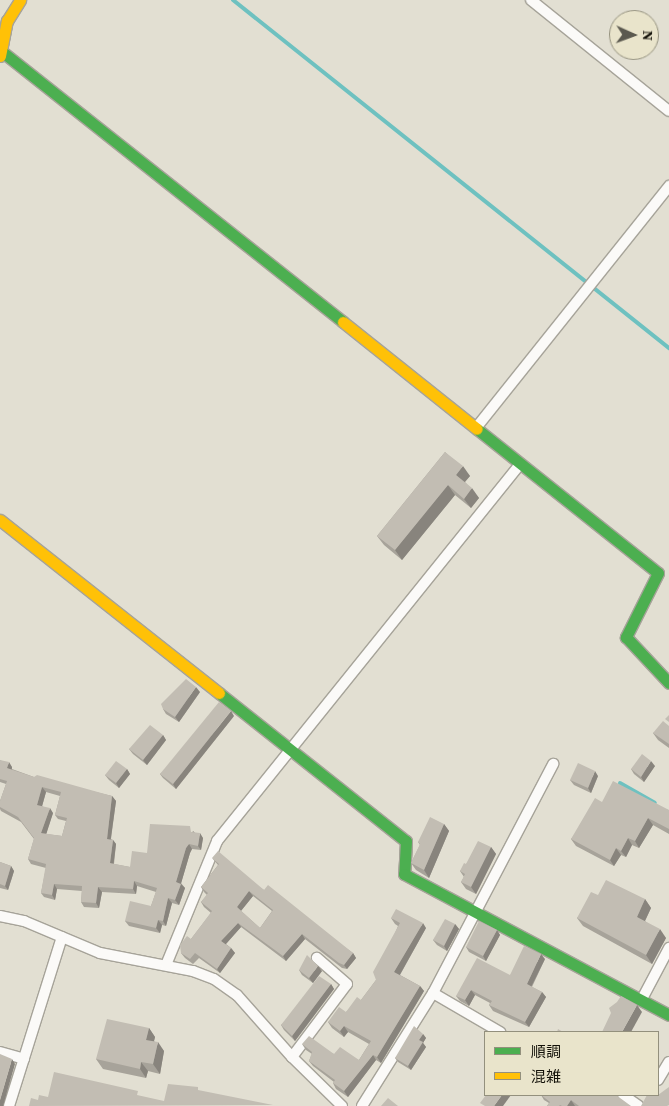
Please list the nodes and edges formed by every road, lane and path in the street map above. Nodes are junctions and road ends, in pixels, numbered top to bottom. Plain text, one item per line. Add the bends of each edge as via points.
1 (20, 0) edge
2 (532, 0) edge
3 (0, 52) edge
4 (669, 111) edge
5 (669, 186) edge
6 (476, 428) junction
7 (520, 464) junction
8 (0, 520) edge
9 (669, 683) edge
10 (293, 750) junction
11 (554, 764) dead end
12 (477, 913) junction
13 (0, 916) edge
14 (62, 936) junction
15 (669, 948) edge
16 (317, 958) dead end
17 (166, 965) junction
18 (433, 993) junction
19 (642, 999) junction
20 (669, 1015) edge
21 (498, 1031) edge
22 (0, 1052) edge
23 (292, 1057) junction
24 (24, 1060) junction
25 (669, 1062) edge
26 (659, 1078) edge
27 (625, 1096) edge
28 (9, 1106) edge
29 (342, 1106) edge
30 (362, 1106) edge
31 (640, 1106) edge

1 - 3 street via 7,21
2 - 4 street
3 - 6 street
5 - 6 street
6 - 7 street
7 - 9 street via 658,573 626,637
7 - 10 street
8 - 10 street via 105,606
10 - 12 street via 406,841 404,874
10 - 17 street via 217,841
11 - 12 street
12 - 18 street
12 - 19 street
13 - 14 street
14 - 17 street via 100,953
14 - 24 street
15 - 19 street
16 - 23 street via 348,984
17 - 23 street via 214,979 237,995
18 - 21 street
18 - 30 street
19 - 20 street
22 - 24 street
23 - 29 street
24 - 28 street
25 - 26 street
27 - 31 street

